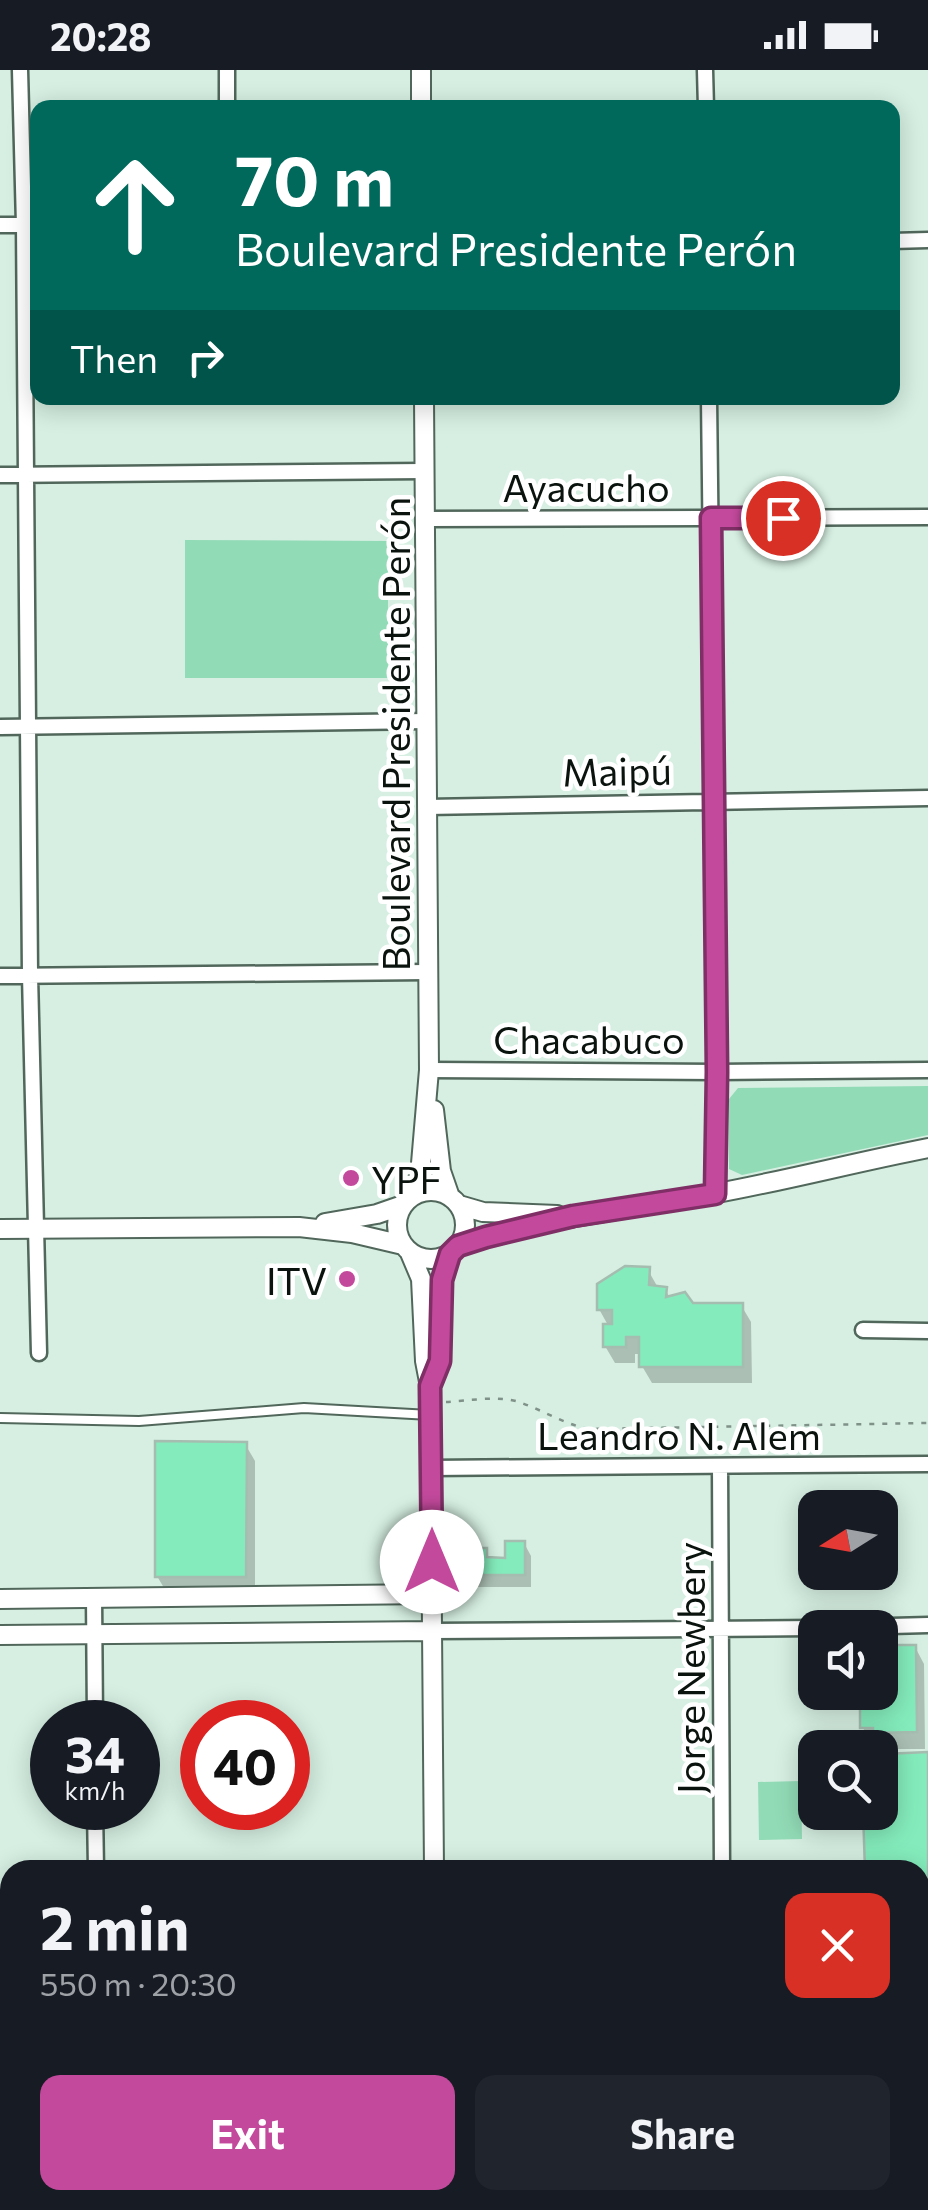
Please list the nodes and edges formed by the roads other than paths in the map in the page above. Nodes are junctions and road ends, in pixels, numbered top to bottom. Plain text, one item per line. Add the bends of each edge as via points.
1 (20, 70) edge
2 (227, 70) edge
3 (421, 70) edge
4 (705, 70) edge
5 (227, 100) edge
6 (422, 100) edge
7 (706, 100) edge
8 (30, 211) edge
9 (0, 225) edge
10 (30, 225) edge
11 (928, 240) edge
12 (900, 241) edge
13 (30, 261) edge
14 (424, 405) edge
15 (709, 405) edge
16 (424, 471) junction
17 (0, 475) edge
18 (24, 475) junction
19 (928, 517) edge
20 (711, 518) junction
21 (425, 520) junction
22 (426, 722) junction
23 (0, 727) edge
24 (29, 727) junction
25 (928, 798) edge
26 (714, 800) junction
27 (427, 807) junction
28 (428, 972) junction
29 (30, 975) junction
30 (0, 976) edge
31 (429, 1070) junction
32 (928, 1070) edge
33 (717, 1072) junction
34 (928, 1148) edge
35 (715, 1194) junction
36 (407, 1201) junction
37 (455, 1201) junction
38 (573, 1216) junction
39 (299, 1227) junction
40 (35, 1228) junction
41 (0, 1229) edge
42 (406, 1249) junction
43 (454, 1250) junction
44 (864, 1330) dead end
45 (928, 1331) edge
46 (39, 1352) dead end
47 (430, 1401) junction
48 (0, 1418) edge
49 (928, 1464) edge
50 (720, 1466) junction
51 (431, 1468) junction
52 (432, 1594) junction
53 (94, 1597) junction
54 (0, 1599) edge
55 (928, 1625) edge
56 (898, 1626) edge
57 (798, 1628) edge
58 (432, 1630) junction
59 (721, 1630) junction
60 (94, 1634) junction
61 (0, 1635) edge
62 (95, 1700) edge
63 (95, 1830) edge
64 (96, 1860) edge
65 (434, 1860) edge
66 (722, 1860) edge

1 - 8 street
2 - 5 street
3 - 6 street
4 - 7 street
9 - 10 street
11 - 12 street
13 - 18 street
14 - 16 street, Boulevard Presidente Perón
15 - 20 street
16 - 18 street
16 - 21 street, Boulevard Presidente Perón
17 - 18 street
18 - 24 street
19 - 20 street, Ayacucho
20 - 21 street, Ayacucho
20 - 26 street
21 - 22 street, Boulevard Presidente Perón
22 - 24 street
22 - 27 street, Boulevard Presidente Perón
23 - 24 street
24 - 29 street
25 - 26 street, Maipú
26 - 27 street, Maipú
26 - 33 street
27 - 28 street, Boulevard Presidente Perón
28 - 29 street
28 - 31 street, Boulevard Presidente Perón
29 - 30 street
29 - 40 street
31 - 33 street, Chacabuco
31 - 36 street, Boulevard Presidente Perón via 420,1175
31 - 37 street, Boulevard Presidente Perón via 441,1170
32 - 33 street, Chacabuco
33 - 35 street
34 - 35 street
35 - 38 street
36 - 37 street via 429,1191
36 - 39 street via 377,1214
36 - 42 street, Boulevard Presidente Perón via 397,1224
37 - 38 street via 483,1212
37 - 43 street, Boulevard Presidente Perón via 465,1226
38 - 43 street
39 - 40 street
39 - 42 street
40 - 41 street
40 - 46 street
42 - 43 street via 430,1260
42 - 47 street, Boulevard Presidente Perón via 421,1279
43 - 47 street, Boulevard Presidente Perón via 442,1280 440,1361
44 - 45 street
47 - 48 lane via 139,1421
47 - 51 street
49 - 50 street, Leandro N. Alem
50 - 51 street, Leandro N. Alem
50 - 59 street, Jorge Newbery
51 - 52 street
52 - 53 street
52 - 58 street
53 - 54 street
53 - 60 street
55 - 56 street
57 - 59 street
58 - 59 street
58 - 60 street
58 - 65 street
59 - 66 street, Jorge Newbery
60 - 61 street
60 - 62 street
63 - 64 street

